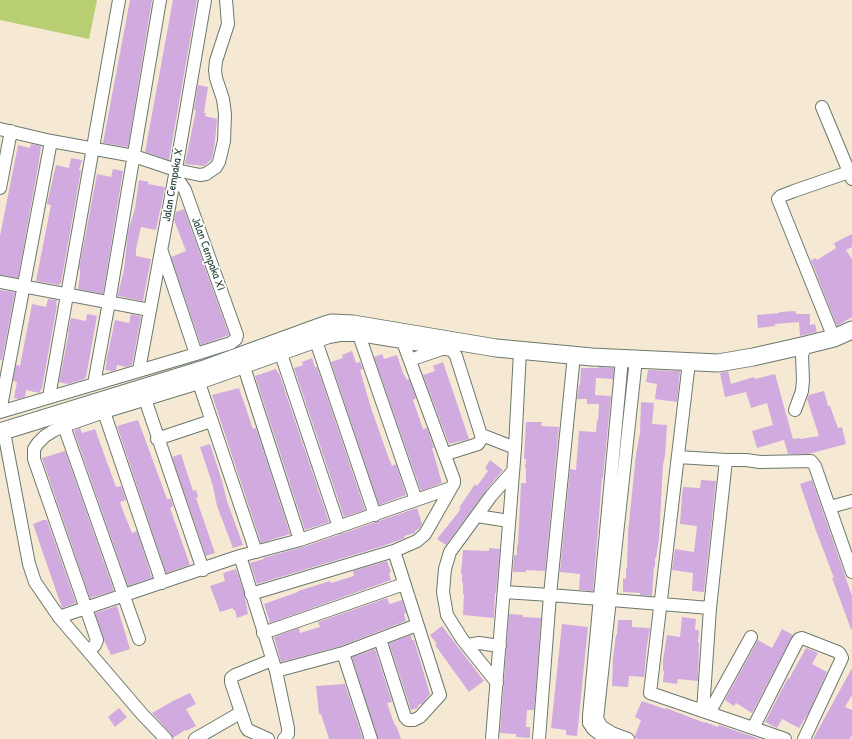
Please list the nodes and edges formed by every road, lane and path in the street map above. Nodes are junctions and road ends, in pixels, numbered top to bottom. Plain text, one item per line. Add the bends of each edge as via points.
1 (119, 0) edge
2 (160, 0) edge
3 (205, 0) edge
4 (226, 0) edge
5 (822, 107) dead end
6 (5, 130) edge
7 (51, 141) junction
8 (93, 148) junction
9 (134, 156) junction
10 (176, 172) junction
11 (851, 176) edge
12 (0, 188) edge
13 (162, 250) junction
14 (0, 282) edge
15 (23, 287) junction
16 (66, 295) junction
17 (109, 302) junction
18 (150, 310) junction
19 (334, 330) junction
20 (852, 330) edge
21 (359, 335) junction
22 (834, 338) junction
23 (316, 341) junction
24 (422, 341) junction
25 (403, 342) junction
26 (806, 345) junction
27 (445, 348) junction
28 (520, 351) junction
29 (196, 354) junction
30 (281, 354) junction
31 (574, 355) junction
32 (629, 359) junction
33 (410, 360) junction
34 (689, 362) junction
35 (244, 366) junction
36 (139, 370) junction
37 (199, 383) junction
38 (94, 384) junction
39 (171, 385) junction
40 (49, 397) junction
41 (145, 399) junction
42 (795, 410) dead end
43 (0, 412) edge
44 (104, 412) junction
45 (211, 421) junction
46 (64, 426) junction
47 (2, 432) edge
48 (482, 435) junction
49 (158, 439) junction
50 (515, 448) junction
51 (446, 454) junction
52 (678, 457) junction
53 (726, 460) junction
54 (513, 471) junction
55 (451, 488) junction
56 (416, 500) junction
57 (852, 501) edge
58 (830, 507) junction
59 (376, 515) junction
60 (477, 516) junction
61 (509, 521) junction
62 (339, 527) junction
63 (300, 540) junction
64 (394, 551) junction
65 (256, 552) junction
66 (240, 556) junction
67 (203, 570) junction
68 (852, 572) edge
69 (162, 584) junction
70 (404, 584) junction
71 (504, 592) junction
72 (251, 594) junction
73 (123, 595) junction
74 (550, 595) junction
75 (605, 599) junction
76 (660, 604) junction
77 (85, 608) junction
78 (710, 608) junction
79 (59, 617) junction
80 (417, 625) junction
81 (263, 633) junction
82 (751, 637) dead end
83 (139, 639) dead end
84 (380, 639) junction
85 (467, 645) junction
86 (500, 646) junction
87 (89, 651) junction
88 (343, 653) junction
89 (274, 666) junction
90 (497, 682) junction
91 (706, 712) junction
92 (240, 713) junction
93 (753, 728) junction
94 (601, 738) edge
95 (166, 739) edge
96 (195, 739) edge
97 (268, 739) edge
98 (284, 739) edge
99 (371, 739) edge
100 (492, 739) edge
101 (539, 739) edge
102 (628, 739) edge
103 (785, 739) edge
104 (804, 739) edge

1 - 8 street
2 - 9 street
3 - 10 street, Jalan Cempaka X
4 - 10 street via 228,24 215,70 225,114 222,154 216,167 206,174
5 - 11 street
6 - 7 street
6 - 12 street
7 - 8 street
7 - 15 street
8 - 9 street
8 - 16 street
9 - 10 street
9 - 17 street
10 - 13 street, Jalan Cempaka X
10 - 29 street, Jalan Cempaka XI via 185,190 237,335 230,343
11 - 22 street via 794,191 778,199
13 - 18 street, Jalan Cempaka X
13 - 29 street
14 - 15 street
15 - 16 street
15 - 43 street
16 - 17 street
16 - 40 street
17 - 18 street
17 - 38 street
18 - 36 street, Jalan Cempaka X
19 - 21 street
19 - 23 street
19 - 24 street via 353,324
19 - 39 street via 325,325
20 - 22 street
21 - 25 street
21 - 56 street
22 - 26 street
23 - 30 street
23 - 59 street
24 - 25 street
24 - 27 street
24 - 28 street
25 - 33 street
26 - 34 street via 718,363
26 - 42 street via 802,355 804,380
27 - 33 street
27 - 48 street via 452,350 456,356
28 - 31 street
28 - 50 street
29 - 36 street
30 - 35 street
30 - 62 street
31 - 32 street
31 - 74 street
32 - 34 street
32 - 75 street
33 - 51 street
34 - 52 street
35 - 37 street
35 - 63 street
36 - 38 street
37 - 39 street
37 - 45 street
38 - 40 street
39 - 41 street
39 - 47 street
40 - 43 street
41 - 44 street
41 - 49 street
44 - 46 street
44 - 69 street
45 - 49 street
45 - 65 street
46 - 73 street
46 - 77 street via 45,436 38,443 34,449 34,459
47 - 79 street via 31,573
48 - 50 street
48 - 51 street via 478,444
49 - 67 street
50 - 54 street
51 - 55 street via 454,478
52 - 53 street
52 - 76 street
53 - 58 street via 811,460
53 - 78 street
54 - 60 street
54 - 61 street
55 - 56 street
55 - 64 street via 425,534 417,541
56 - 59 street
57 - 58 street
58 - 68 street
59 - 62 street
60 - 61 street
60 - 85 street via 450,552 443,592 447,615
61 - 71 street
62 - 63 street
63 - 65 street
64 - 70 street
64 - 72 street
65 - 66 street
66 - 67 street
66 - 72 street
67 - 69 street
69 - 73 street
70 - 80 street
70 - 81 street
71 - 74 street
71 - 86 street
72 - 81 street
73 - 77 street
73 - 83 street
74 - 75 street
74 - 101 street
75 - 76 street
75 - 94 street via 589,716 589,723
75 - 102 street via 597,719 602,727 612,734
76 - 78 street
76 - 91 street via 650,693
77 - 79 street
77 - 87 street via 97,640
78 - 91 street
79 - 87 street
80 - 84 street
80 - 84 street via 440,695 414,720 405,717
81 - 89 street
82 - 91 street
84 - 88 street
85 - 86 street via 479,643
85 - 90 street
86 - 90 street
87 - 95 street
88 - 89 street
88 - 99 street
89 - 92 street via 231,678
89 - 98 street via 288,728 288,734
90 - 100 street
91 - 93 street
92 - 96 street
92 - 97 street via 248,730
93 - 103 street
93 - 104 street via 797,642 802,638 838,652 842,658

